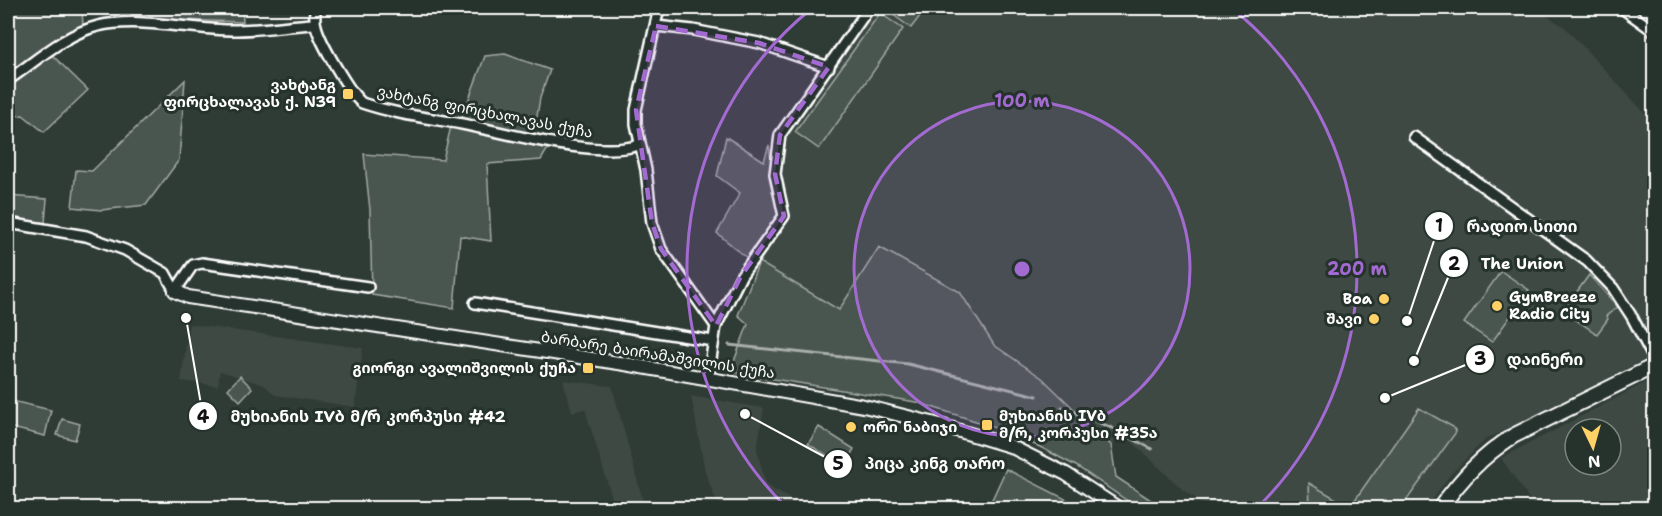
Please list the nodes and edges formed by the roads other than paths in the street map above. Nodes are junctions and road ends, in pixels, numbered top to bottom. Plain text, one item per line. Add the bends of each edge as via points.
1 (315, 8) edge
2 (659, 8) edge
3 (869, 8) edge
4 (1622, 8) edge
5 (315, 24) junction
6 (656, 26) junction
7 (1654, 31) edge
8 (829, 67) junction
9 (8, 80) edge
10 (1413, 137) dead end
11 (639, 145) junction
12 (8, 223) edge
13 (368, 287) dead end
14 (175, 291) junction
15 (475, 303) dead end
16 (716, 326) junction
17 (713, 341) junction
18 (1654, 360) edge
19 (1654, 366) edge
20 (708, 378) junction
21 (1118, 508) edge
22 (1440, 508) edge

1 - 5 street, ვახტანგ ფირცხალავას ქუჩა
2 - 6 street
3 - 8 street
4 - 7 street
5 - 9 street via 236,30 130,23 99,26 58,45
5 - 11 street, ვახტანგ ფირცხალავას ქუჩა via 320,39 362,103 561,144 610,150
6 - 8 street via 759,43
6 - 11 street via 636,110
8 - 16 street via 780,135 775,174 784,216 741,276
10 - 18 street via 1597,270 1632,317
11 - 16 street via 652,224 661,249
12 - 14 street via 86,236 125,250 165,273
13 - 14 street via 202,263 194,265
14 - 20 street, ბარბარე ბაირამაშვილის ქუჩა via 188,297
15 - 17 street, ბარბარე ბაირამაშვილის ქუჩა
16 - 17 street
17 - 20 street
19 - 22 main road via 1513,436 1472,468
20 - 21 street, ბარბარე ბაირამაშვილის ქუჩა via 864,406 1010,446 1066,474

